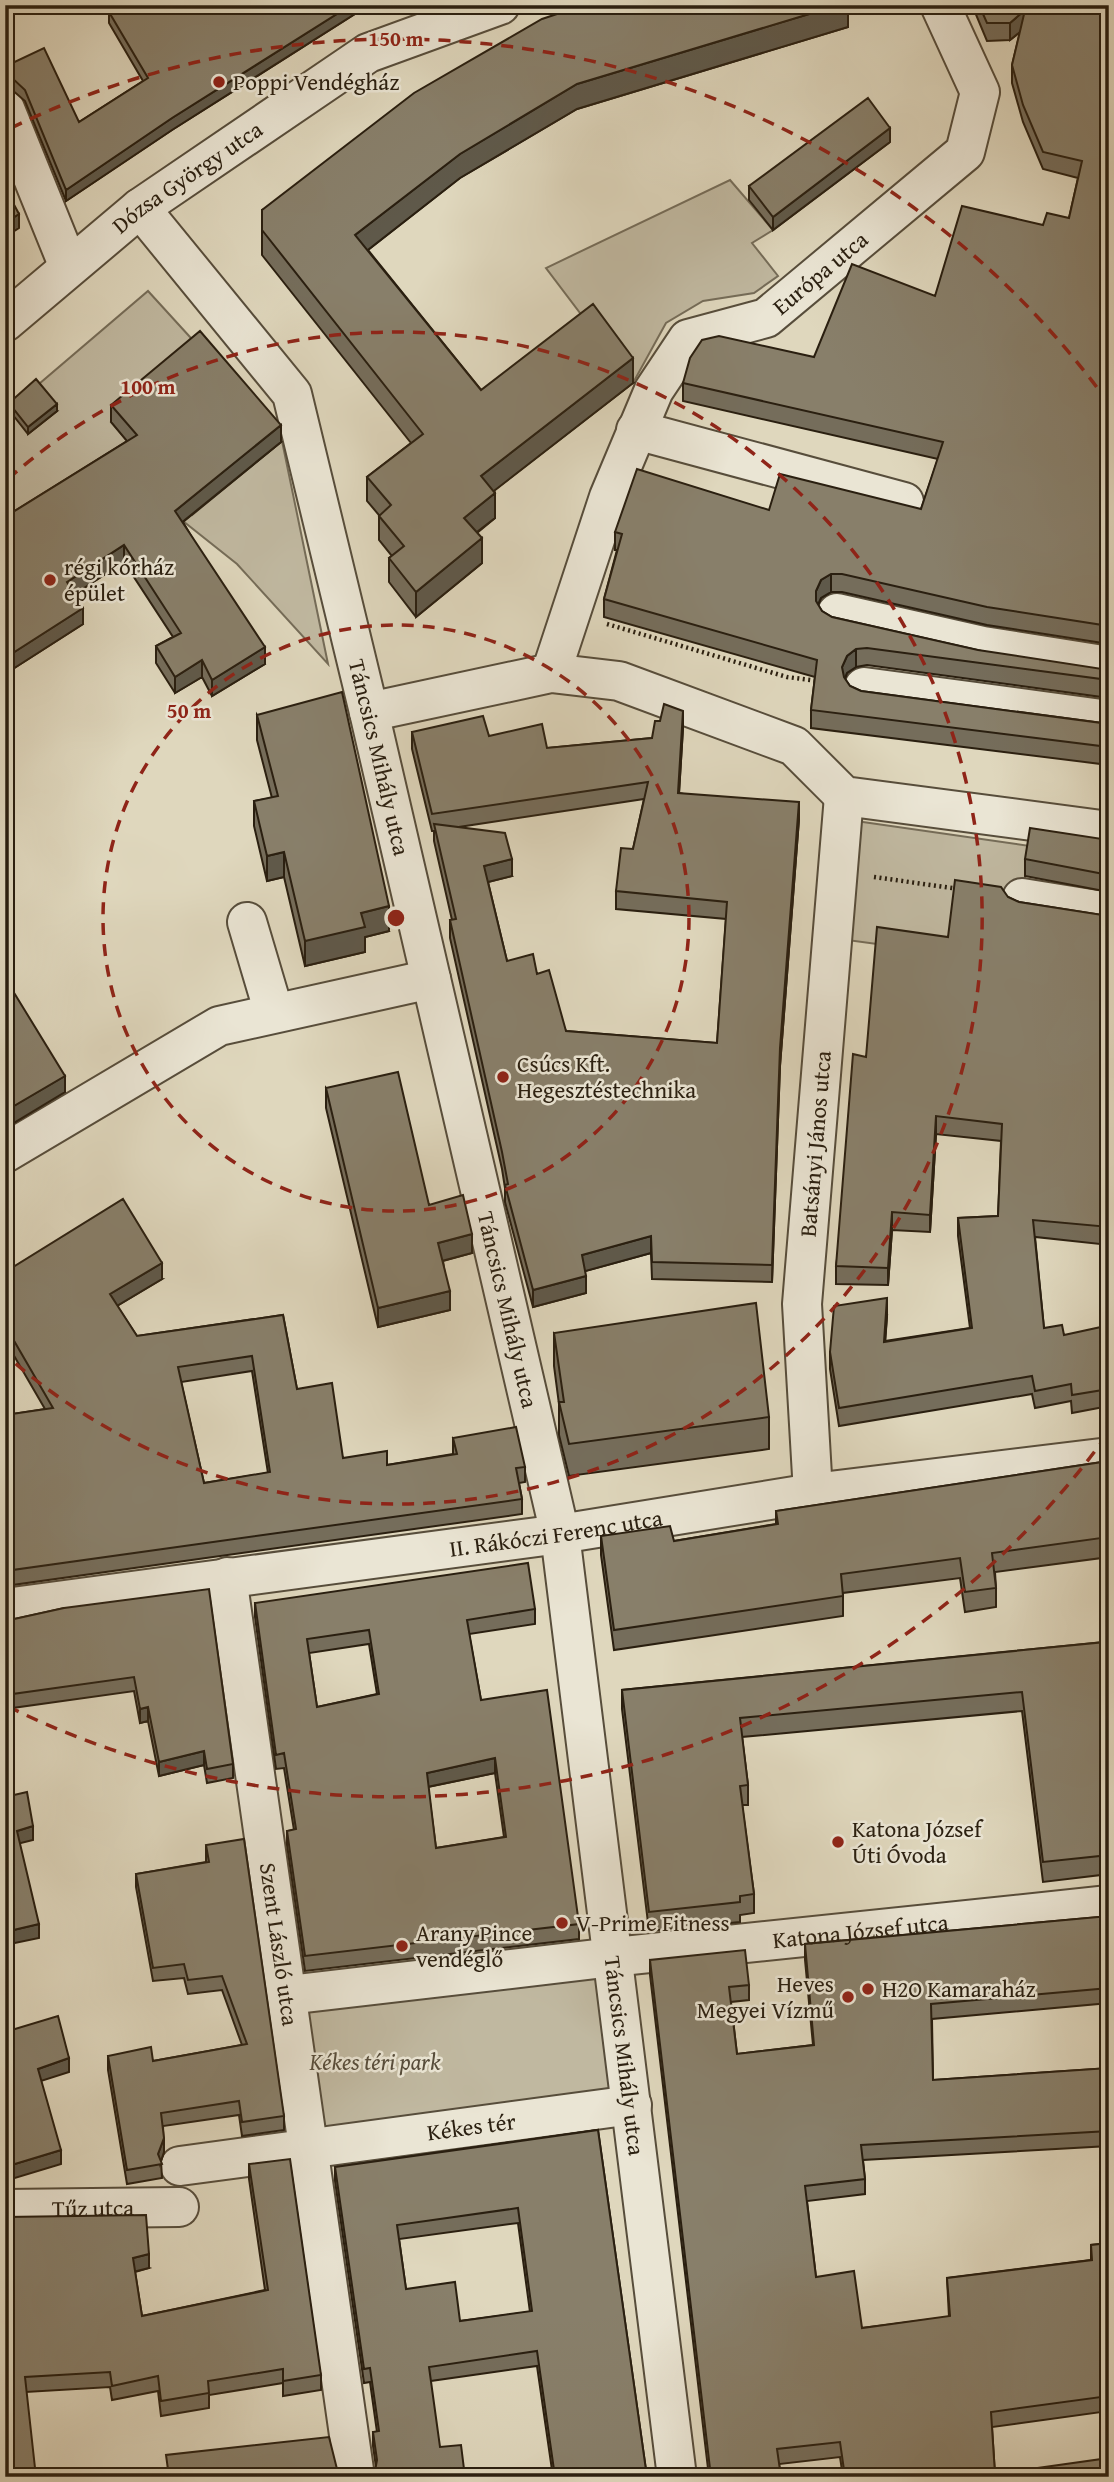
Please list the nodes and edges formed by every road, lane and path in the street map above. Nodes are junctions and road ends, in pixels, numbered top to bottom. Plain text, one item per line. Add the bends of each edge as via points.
1 (500, 5) edge
2 (940, 5) edge
3 (5, 110) edge
4 (140, 208) junction
5 (69, 267) junction
6 (5, 322) edge
7 (636, 430) junction
8 (904, 502) edge
9 (571, 613) junction
10 (836, 613) dead end
11 (1109, 666) edge
12 (551, 673) junction
13 (787, 677) edge
14 (864, 687) dead end
15 (369, 712) junction
16 (1109, 720) edge
17 (844, 796) junction
18 (1109, 831) edge
19 (838, 872) junction
20 (1022, 898) joint
21 (1109, 912) edge
22 (247, 922) dead end
23 (431, 979) junction
24 (274, 1013) junction
25 (5, 1153) edge
26 (1109, 1457) edge
27 (813, 1493) junction
28 (560, 1534) junction
29 (227, 1577) junction
30 (5, 1608) edge
31 (1109, 1905) edge
32 (613, 1957) junction
33 (288, 1995) junction
34 (632, 2105) junction
35 (310, 2149) junction
36 (180, 2166) dead end
37 (179, 2207) dead end
38 (5, 2209) edge
39 (355, 2477) edge
40 (677, 2477) edge

1 - 4 street, Dózsa György utca via 368,53
2 - 7 street, Európa utca via 980,92 965,152 766,318 688,339 654,390
3 - 5 street
4 - 5 street, Dózsa György utca
4 - 15 street, Táncsics Mihály utca via 292,394
5 - 6 street, Dózsa György utca
7 - 8 street
7 - 9 street, Európa utca
9 - 12 street, Európa utca
9 - 13 path
10 - 11 street via 983,646
12 - 15 street
12 - 17 street via 619,681 794,746
14 - 16 street
15 - 23 street, Táncsics Mihály utca
17 - 18 street
17 - 19 street, Batsányi János utca
19 - 20 path
19 - 27 street, Batsányi János utca via 802,1304
20 - 21 street
22 - 24 street
23 - 24 street
23 - 28 street, Táncsics Mihály utca
24 - 25 street via 219,1026
26 - 27 street, II. Rákóczi Ferenc utca
27 - 28 street, II. Rákóczi Ferenc utca
28 - 29 street, II. Rákóczi Ferenc utca
28 - 32 street, Táncsics Mihály utca
29 - 30 street, II. Rákóczi Ferenc utca
29 - 33 street, Szent László utca
31 - 32 street, Katona József utca
32 - 33 street
32 - 34 street, Táncsics Mihály utca
33 - 35 street, Szent László utca
34 - 35 street, Kékes tér
34 - 40 street, Táncsics Mihály utca
35 - 36 street
35 - 39 street, Szent László utca
37 - 38 street, Tűz utca

